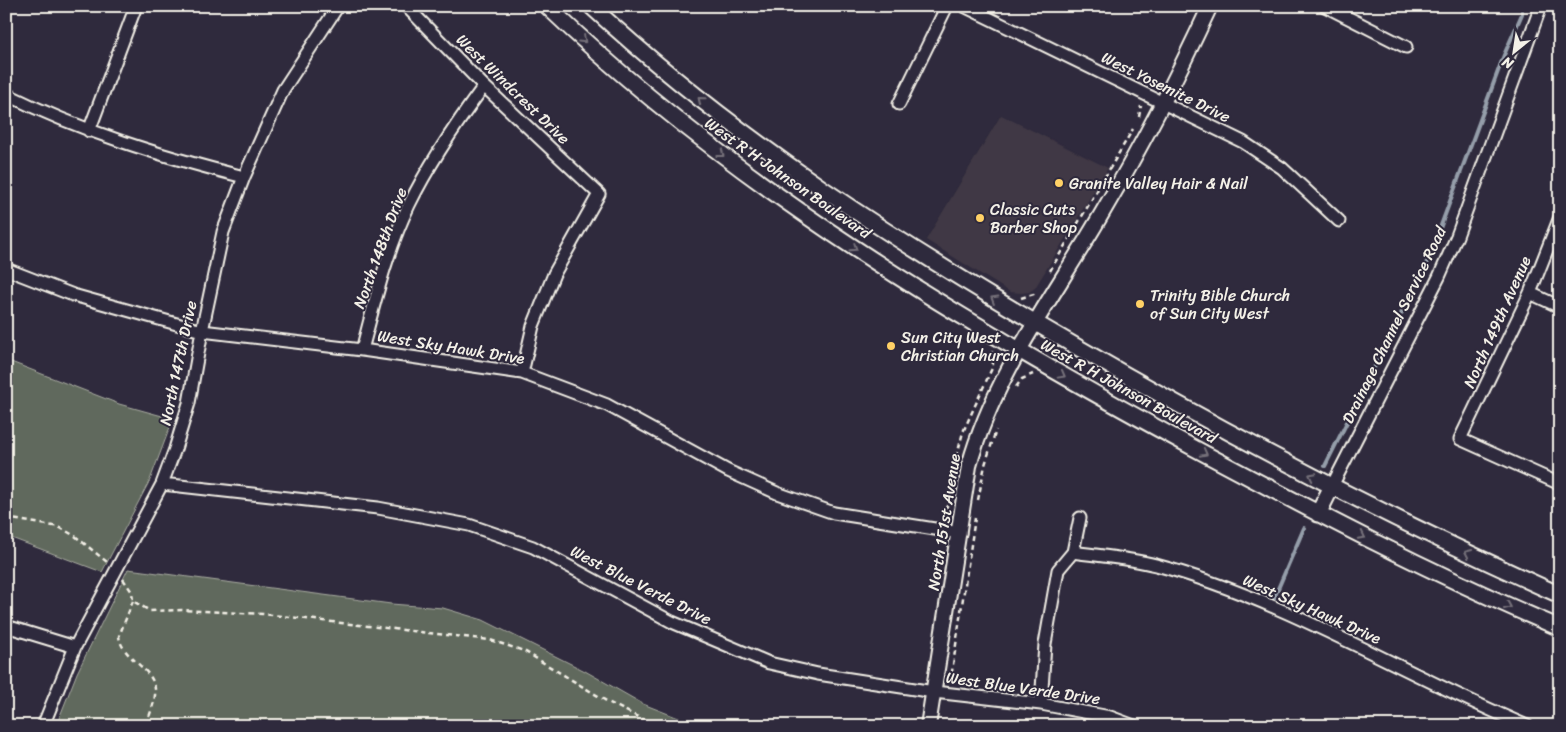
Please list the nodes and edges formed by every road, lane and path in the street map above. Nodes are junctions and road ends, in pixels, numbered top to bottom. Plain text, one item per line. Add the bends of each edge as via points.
1 (136, 6) edge
2 (338, 6) edge
3 (406, 6) edge
4 (547, 6) edge
5 (591, 6) edge
6 (947, 6) edge
7 (964, 6) edge
8 (1210, 6) edge
9 (1325, 6) edge
10 (1541, 6) edge
11 (1406, 47) dead end
12 (484, 86) junction
13 (6, 94) edge
14 (1138, 101) dead end
15 (1165, 103) junction
16 (899, 104) dead end
17 (1139, 118) dead end
18 (1134, 126) dead end
19 (89, 131) junction
20 (244, 177) junction
21 (1560, 217) edge
22 (1339, 221) dead end
23 (6, 269) edge
24 (1049, 272) dead end
25 (1040, 288) dead end
26 (1530, 293) junction
27 (1017, 298) dead end
28 (1560, 307) edge
29 (1032, 330) junction
30 (202, 331) junction
31 (987, 344) dead end
32 (362, 350) junction
33 (1020, 350) junction
34 (522, 373) junction
35 (1040, 375) dead end
36 (1012, 393) dead end
37 (999, 423) dead end
38 (162, 484) junction
39 (1560, 484) edge
40 (1332, 486) junction
41 (978, 504) dead end
42 (976, 511) dead end
43 (1318, 514) junction
44 (6, 518) edge
45 (1080, 518) dead end
46 (938, 519) dead end
47 (960, 533) junction
48 (1073, 552) junction
49 (116, 570) junction
50 (1560, 595) edge
51 (133, 601) junction
52 (6, 626) edge
53 (1560, 628) edge
54 (75, 647) junction
55 (956, 684) dead end
56 (934, 692) junction
57 (1041, 704) junction
58 (43, 726) edge
59 (146, 726) edge
60 (656, 726) edge
61 (928, 726) edge
62 (1134, 726) edge
63 (1527, 726) edge

1 - 19 street
2 - 20 street, North 147th Drive via 283,90
3 - 12 street, West Windcrest Drive
4 -> 33 main road, West R H Johnson Boulevard via 647,96 787,203 928,295
29 -> 5 main road, West R H Johnson Boulevard via 785,164 721,116
6 - 16 street
7 - 15 street, West Yosemite Drive
8 - 15 street, North 151st Avenue
9 - 11 street
10 - 40 street, Drainage Channel Service Road via 1457,236
12 - 32 street, North 148th Drive via 446,138 409,206 380,284
12 - 34 street, West Windcrest Drive via 599,194 554,274 533,326
13 - 19 street
14 - 17 path via 1142,108
15 - 22 street, West Yosemite Drive via 1242,142 1282,168
15 - 29 street, North 151st Avenue
18 - 24 path
19 - 20 street via 167,158
20 - 30 street, North 147th Drive via 223,232
21 - 26 street, North 149th Avenue
23 - 30 street, West Sky Hawk Drive via 73,295
25 - 27 path via 1032,296
26 - 28 street
26 - 39 street, North 149th Avenue via 1460,440
29 - 33 street, North 151st Avenue
40 -> 29 main road, West R H Johnson Boulevard
30 - 32 street, West Sky Hawk Drive
30 - 38 street, North 147th Drive via 189,403
31 - 46 path via 994,356 993,366 963,432 946,510
32 - 34 street, West Sky Hawk Drive
33 -> 43 main road, West R H Johnson Boulevard
33 - 47 street, North 151st Avenue via 977,437 968,466
34 - 47 street, West Sky Hawk Drive via 607,405 728,471 777,493 834,513
35 - 36 path via 1032,374 1022,379
37 - 41 path via 985,465
38 - 49 street, North 147th Drive
38 - 56 street, West Blue Verde Drive via 378,508 469,525 533,547 672,622 769,663
40 - 43 main road
50 -> 40 main road, West R H Johnson Boulevard
42 - 55 path via 951,678
43 -> 53 main road, West R H Johnson Boulevard
44 - 49 path via 58,527 90,547
45 - 48 street
47 - 56 street, North 151st Avenue
48 - 57 street via 1058,570 1045,644
48 - 63 street, West Sky Hawk Drive via 1155,565 1224,588 1274,608
49 - 51 path via 132,592
49 - 54 street, North 147th Drive
51 - 59 path via 119,636 124,652 153,681 155,696
51 - 60 path via 150,611 263,614 490,640 524,651 608,702
52 - 54 street
54 - 58 street, North 147th Drive
56 - 57 street, West Blue Verde Drive
56 - 61 street, North 151st Avenue
57 - 62 street, West Blue Verde Drive via 1110,717

